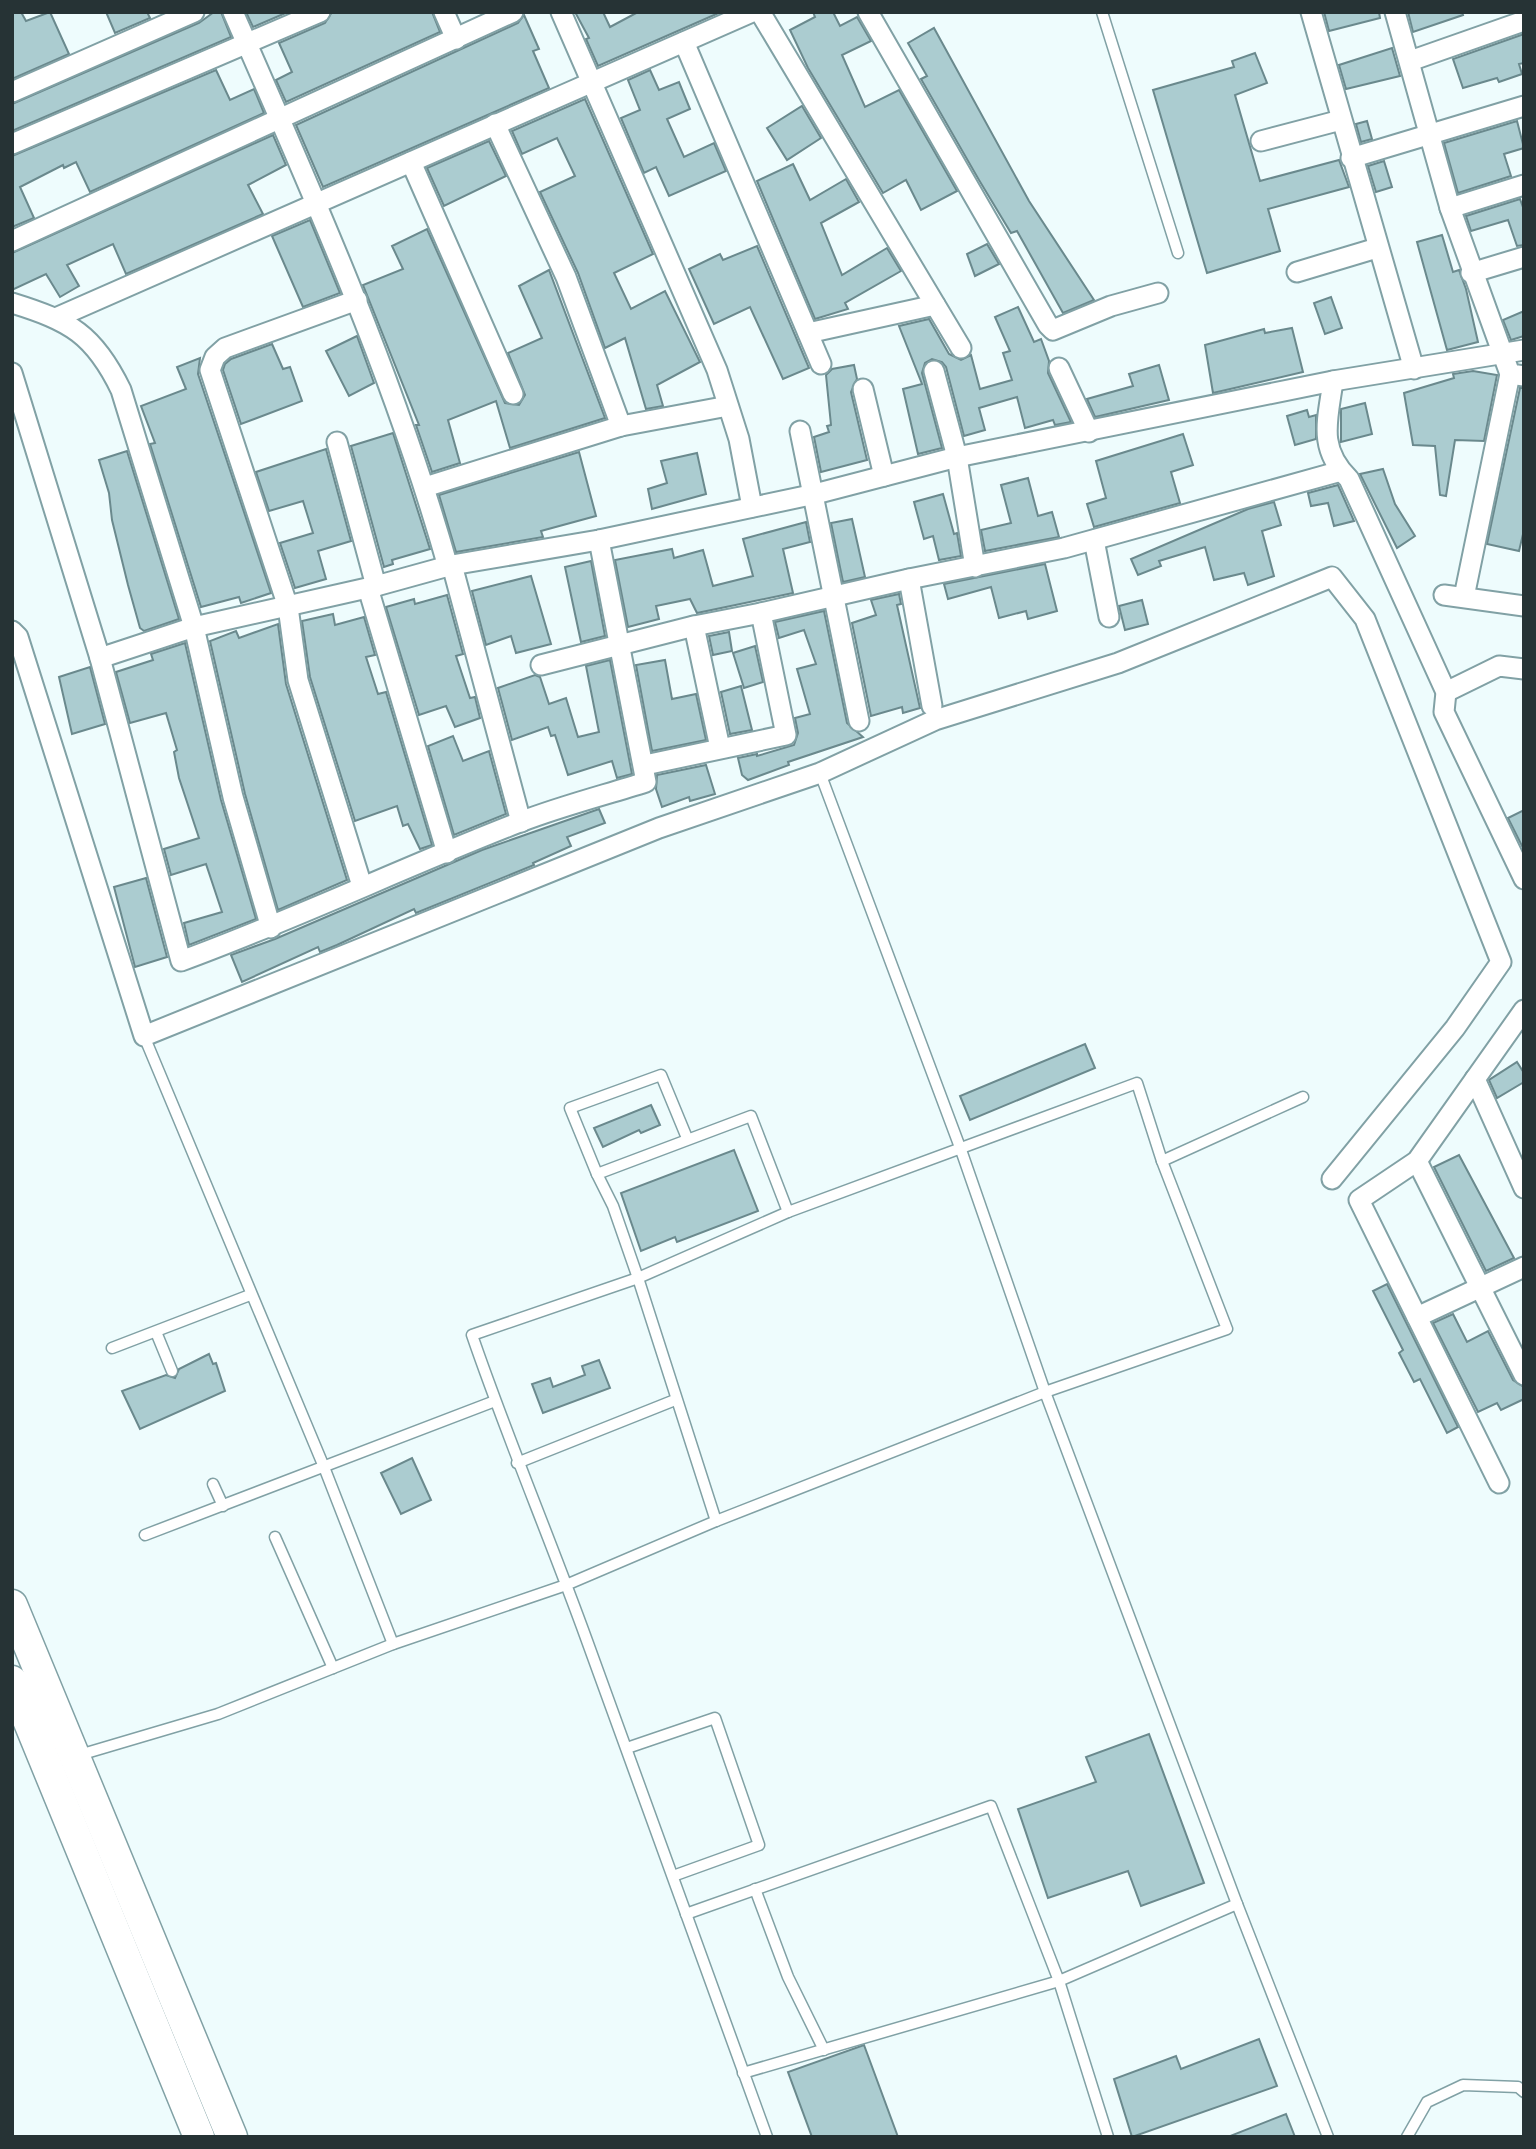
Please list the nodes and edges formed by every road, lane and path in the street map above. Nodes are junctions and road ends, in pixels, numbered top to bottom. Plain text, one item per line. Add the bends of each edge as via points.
1 (194, 12) edge
2 (233, 12) edge
3 (320, 12) edge
4 (444, 12) edge
5 (513, 12) edge
6 (561, 12) edge
7 (752, 12) edge
8 (760, 12) edge
9 (868, 12) edge
10 (1102, 12) edge
11 (1311, 12) edge
12 (1395, 12) edge
13 (1524, 22) edge
14 (456, 39) junction
15 (684, 42) junction
16 (246, 43) junction
17 (1410, 61) junction
18 (591, 83) junction
19 (12, 92) edge
20 (1524, 106) edge
21 (279, 118) junction
22 (1341, 120) junction
23 (495, 124) junction
24 (1429, 136) junction
25 (1261, 141) dead end
26 (12, 144) edge
27 (1351, 159) junction
28 (411, 162) junction
29 (1524, 185) edge
30 (315, 204) junction
31 (1450, 208) junction
32 (12, 241) edge
33 (1377, 248) junction
34 (1178, 253) dead end
35 (1524, 257) edge
36 (1297, 272) dead end
37 (1471, 273) junction
38 (1158, 293) dead end
39 (357, 300) junction
40 (12, 303) edge
41 (935, 305) junction
42 (58, 317) junction
43 (808, 333) junction
44 (961, 348) dead end
45 (1524, 350) edge
46 (1502, 355) junction
47 (821, 364) dead end
48 (1059, 368) dead end
49 (1414, 369) junction
50 (934, 372) dead end
51 (12, 373) edge
52 (1517, 375) edge
53 (1333, 380) junction
54 (863, 389) dead end
55 (513, 394) dead end
56 (728, 406) junction
57 (621, 426) junction
58 (800, 431) dead end
59 (1089, 432) junction
60 (337, 442) dead end
61 (957, 457) junction
62 (1341, 471) junction
63 (884, 476) junction
64 (425, 486) junction
65 (815, 494) junction
66 (752, 507) junction
67 (599, 540) junction
68 (1094, 540) junction
69 (450, 566) junction
70 (975, 566) junction
71 (909, 579) junction
72 (372, 587) junction
73 (1444, 594) dead end
74 (836, 595) junction
75 (1464, 597) junction
76 (1524, 606) edge
77 (288, 607) junction
78 (761, 613) junction
79 (1109, 617) dead end
80 (694, 626) junction
81 (194, 627) junction
82 (12, 631) edge
83 (618, 645) junction
84 (100, 658) junction
85 (541, 666) dead end
86 (1524, 669) edge
87 (1446, 692) junction
88 (932, 706) dead end
89 (859, 721) dead end
90 (720, 748) junction
91 (645, 765) junction
92 (820, 773) junction
93 (521, 821) junction
94 (447, 853) junction
95 (1524, 880) edge
96 (362, 886) junction
97 (271, 928) junction
98 (1524, 1010) edge
99 (144, 1036) junction
100 (1475, 1079) junction
101 (1303, 1097) dead end
102 (687, 1138) junction
103 (961, 1150) junction
104 (1163, 1161) junction
105 (1417, 1161) junction
106 (597, 1174) junction
107 (1332, 1179) dead end
108 (1524, 1188) edge
109 (788, 1212) junction
110 (1524, 1267) edge
111 (638, 1278) junction
112 (1479, 1286) junction
113 (250, 1295) junction
114 (1417, 1317) junction
115 (156, 1332) junction
116 (112, 1349) dead end
117 (172, 1371) dead end
118 (1524, 1375) edge
119 (1045, 1392) junction
120 (675, 1400) junction
121 (495, 1401) junction
122 (517, 1462) junction
123 (324, 1467) junction
124 (1499, 1483) dead end
125 (213, 1484) dead end
126 (223, 1506) junction
127 (716, 1521) junction
128 (145, 1535) dead end
129 (275, 1537) dead end
130 (566, 1585) junction
131 (16, 1625) edge
132 (393, 1644) junction
133 (333, 1668) junction
134 (12, 1681) edge
135 (627, 1748) junction
136 (76, 1756) junction
137 (673, 1876) junction
138 (755, 1889) junction
139 (1237, 1903) junction
140 (687, 1914) junction
141 (1059, 1981) junction
142 (824, 2050) junction
143 (743, 2073) junction
144 (1524, 2092) edge
145 (199, 2137) edge
146 (232, 2137) edge
147 (767, 2137) edge
148 (1108, 2137) edge
149 (1328, 2137) edge
150 (1407, 2137) edge

1 - 19 street
2 - 16 street
3 - 16 street
4 - 14 street
5 - 14 street
6 - 18 street
7 - 15 street
8 - 41 street
9 - 38 street via 1048,325 1054,330 1063,328 1111,306
10 - 34 lane
11 - 22 street
12 - 17 street
13 - 17 street
14 - 21 street
15 - 18 street
15 - 43 street
16 - 21 street
16 - 26 street
17 - 24 street
18 - 23 street
18 - 56 street via 717,370
20 - 24 street
21 - 30 street
21 - 32 street
22 - 25 street
22 - 27 street
23 - 28 street
23 - 57 street via 566,278
24 - 27 street
24 - 31 street
27 - 33 street
28 - 30 street
28 - 55 street
29 - 31 street
30 - 39 street
30 - 42 street
31 - 37 street
33 - 36 street
33 - 49 street
35 - 37 street
37 - 46 street
39 - 64 street
39 - 77 street via 225,348 210,370
40 - 42 street
41 - 43 street
41 - 44 street
42 - 81 street via 87,338 109,365 121,390
43 - 47 street
45 - 46 street
46 - 49 street
46 - 52 street
48 - 59 street
49 - 53 street
50 - 61 street
51 - 84 street
52 - 75 street
53 - 59 street
53 - 62 street via 1326,441
54 - 63 street
56 - 57 street
56 - 66 street
57 - 64 street
58 - 65 street
59 - 61 street
60 - 72 street
61 - 63 street
61 - 70 street
62 - 68 street
62 - 87 street via 1349,478
63 - 65 street
64 - 69 street
65 - 66 street
65 - 74 street via 831,590
66 - 67 street
67 - 69 street
67 - 83 street
68 - 70 street
68 - 79 street
69 - 72 street
69 - 93 street
70 - 71 street
71 - 74 street
71 - 88 street
72 - 77 street
72 - 94 street
73 - 75 street
74 - 78 street
74 - 89 street
75 - 76 street
77 - 81 street
77 - 96 street via 298,680
78 - 80 street
78 - 90 street via 786,735
80 - 83 street
80 - 90 street
81 - 84 street
81 - 97 street via 233,797
82 - 99 street via 18,637
83 - 85 street
83 - 91 street
84 - 97 street via 181,961
86 - 87 street via 1499,666
87 - 95 street via 1444,712
90 - 91 street
91 - 93 street via 646,782
92 - 99 street via 659,828
92 - 103 lane
92 - 107 street via 935,720 1118,663 1332,577 1365,619 1501,962 1455,1028
93 - 94 street
94 - 96 street
96 - 97 street
98 - 100 street
99 - 113 lane
100 - 105 street
100 - 108 street
101 - 104 lane
102 - 106 lane
102 - 106 lane via 662,1075 570,1108
102 - 109 lane via 751,1116
103 - 104 lane via 1137,1083
103 - 109 lane
103 - 119 lane
104 - 119 lane via 1227,1329
105 - 112 street
105 - 114 street via 1359,1200
106 - 111 lane
109 - 111 lane
110 - 112 street
111 - 120 lane
111 - 121 lane via 472,1335
112 - 114 street
112 - 118 street
113 - 115 lane
113 - 123 lane
114 - 124 street
115 - 116 lane
115 - 117 lane
119 - 127 lane
119 - 139 lane
120 - 122 lane
120 - 127 lane
121 - 122 lane
121 - 123 lane
122 - 130 lane
123 - 126 lane
123 - 132 lane
125 - 126 lane
126 - 128 lane
127 - 130 lane
129 - 133 lane
130 - 132 lane
130 - 135 lane
131 - 136 main road
132 - 133 lane
133 - 136 lane via 218,1714
134 - 145 main road
135 - 137 lane
135 - 137 lane via 715,1718 760,1844
136 - 146 main road
137 - 140 lane
138 - 140 lane
138 - 141 lane via 991,1806
138 - 142 lane via 788,1977
139 - 141 lane
139 - 149 lane
140 - 143 lane
141 - 142 lane
141 - 148 lane
142 - 143 lane
143 - 147 lane
144 - 150 lane via 1518,2087 1463,2085 1427,2102

